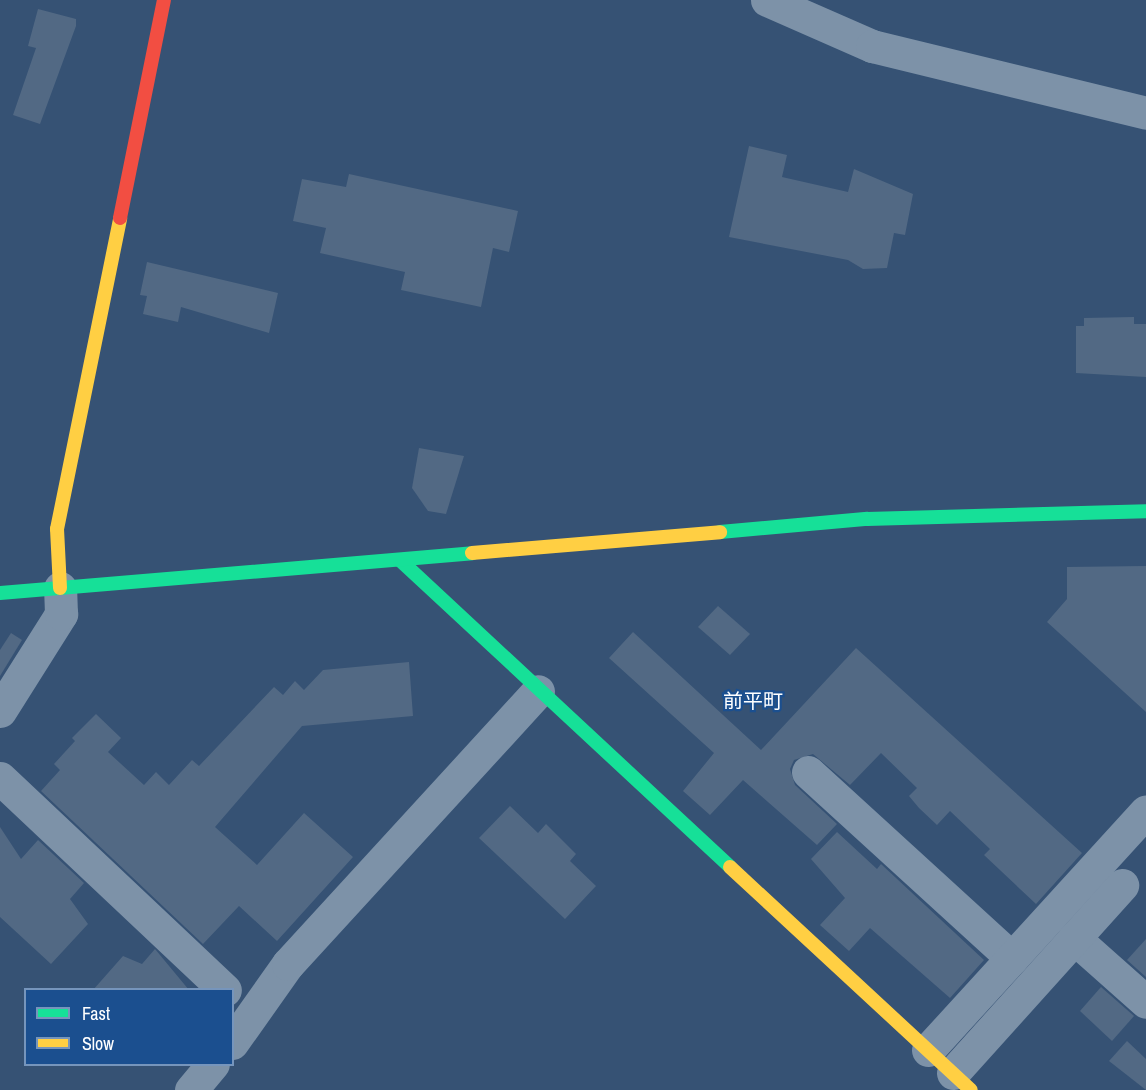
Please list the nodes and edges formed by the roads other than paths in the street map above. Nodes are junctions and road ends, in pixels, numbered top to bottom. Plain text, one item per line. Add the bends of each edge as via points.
1 (164, 0) edge
2 (766, 0) edge
3 (1146, 113) edge
4 (1146, 512) edge
5 (401, 561) junction
6 (60, 588) junction
7 (0, 592) edge
8 (538, 691) junction
9 (0, 711) edge
10 (808, 772) dead end
11 (0, 778) edge
12 (1146, 812) edge
13 (1122, 885) dead end
14 (1074, 938) junction
15 (1012, 958) junction
16 (223, 988) edge
17 (1146, 1002) edge
18 (244, 1007) edge
19 (234, 1037) edge
20 (928, 1050) junction
21 (212, 1066) edge
22 (962, 1082) edge
23 (191, 1090) edge

1 - 6 street via 57,529
2 - 3 street via 872,46
4 - 5 street via 867,519
5 - 6 street
5 - 8 street
6 - 7 street
6 - 9 street via 61,614
8 - 18 street
8 - 20 street
10 - 15 street
11 - 16 street
12 - 15 street
13 - 14 street
14 - 17 street
14 - 22 street
15 - 20 street
18 - 19 street
20 - 22 street
21 - 23 street

